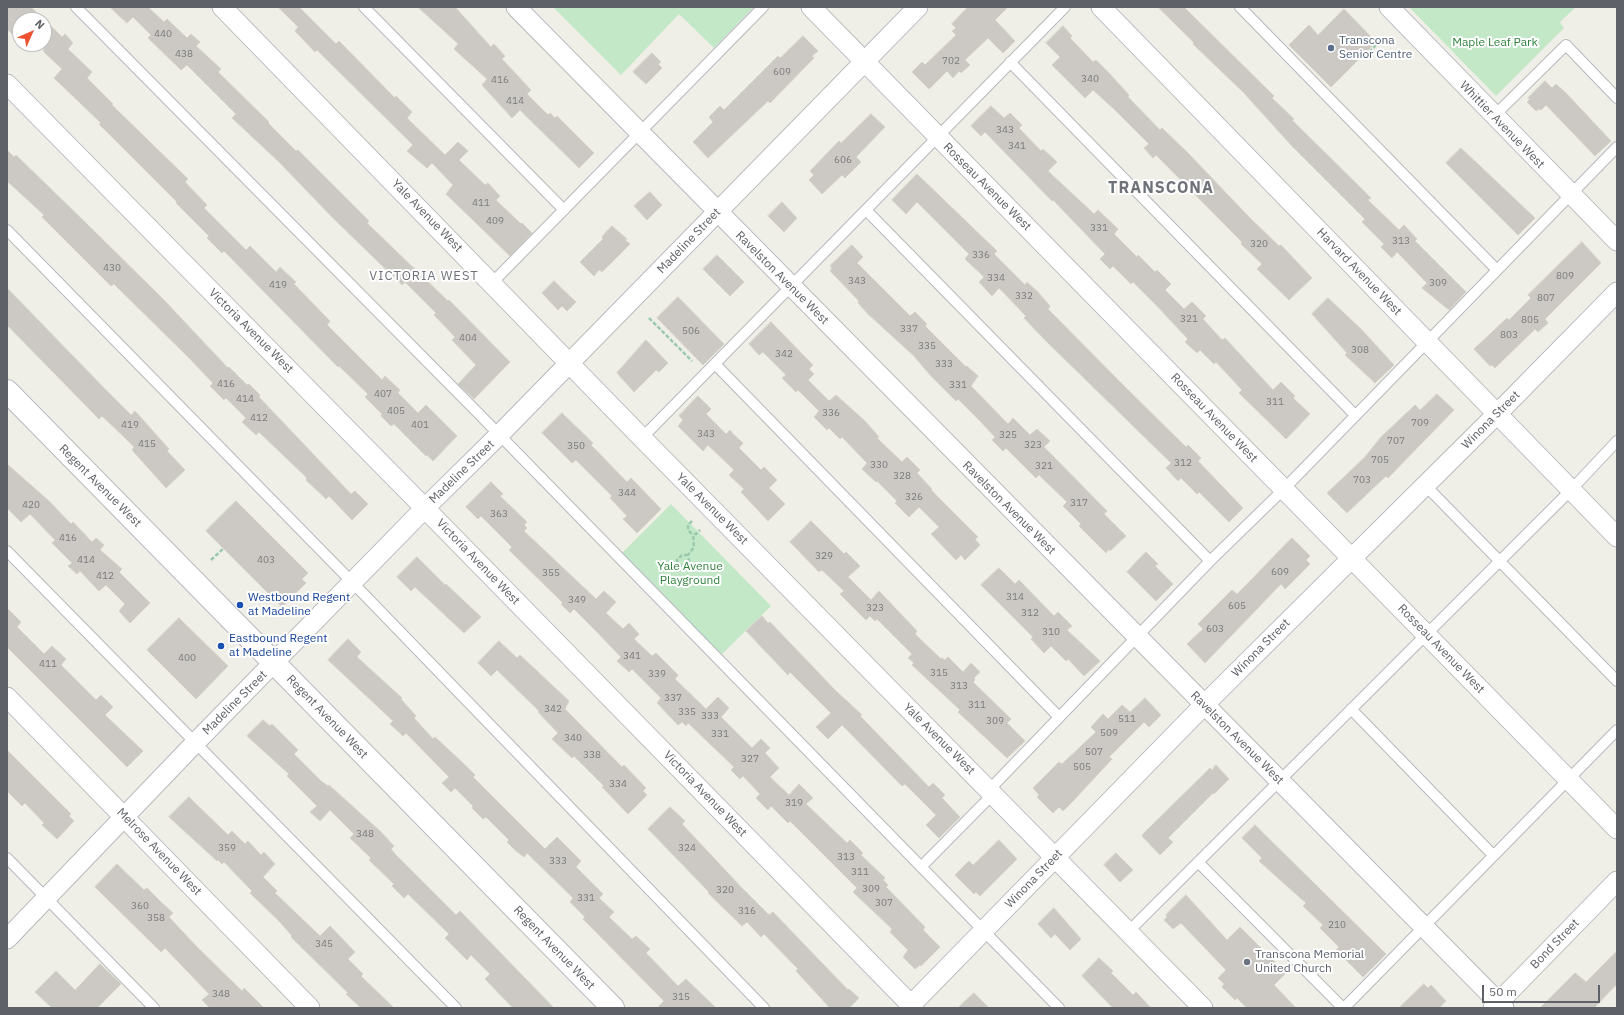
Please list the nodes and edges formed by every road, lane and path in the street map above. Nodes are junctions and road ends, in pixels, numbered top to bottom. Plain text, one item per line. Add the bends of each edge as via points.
1 (76, 7) edge
2 (222, 7) edge
3 (364, 7) edge
4 (516, 7) edge
5 (763, 7) edge
6 (811, 7) edge
7 (918, 7) edge
8 (1065, 7) edge
9 (1102, 7) edge
10 (1240, 7) edge
11 (1388, 7) edge
12 (1385, 36) dead end
13 (1368, 52) dead end
14 (864, 62) junction
15 (1010, 62) junction
16 (7, 84) edge
17 (1617, 98) edge
18 (1494, 116) junction
19 (640, 134) junction
20 (938, 136) junction
21 (1617, 147) edge
22 (1570, 195) junction
23 (564, 210) junction
24 (866, 210) junction
25 (717, 212) junction
26 (7, 230) edge
27 (1617, 241) edge
28 (1497, 270) junction
29 (492, 283) junction
30 (791, 286) junction
31 (1617, 292) edge
32 (649, 318) dead end
33 (1428, 342) junction
34 (692, 361) dead end
35 (570, 363) junction
36 (716, 365) junction
37 (7, 391) edge
38 (1498, 413) junction
39 (1355, 415) junction
40 (499, 435) junction
41 (642, 438) junction
42 (1617, 441) edge
43 (1425, 485) junction
44 (1284, 489) junction
45 (1571, 490) junction
46 (425, 508) junction
47 (692, 521) dead end
48 (700, 530) dead end
49 (693, 534) junction
50 (1617, 537) edge
51 (224, 548) dead end
52 (7, 551) edge
53 (688, 555) junction
54 (1351, 558) junction
55 (211, 560) dead end
56 (1210, 560) junction
57 (1499, 562) junction
58 (353, 583) junction
59 (1426, 634) junction
60 (1137, 638) junction
61 (274, 663) junction
62 (1617, 681) edge
63 (7, 697) edge
64 (1204, 705) junction
65 (1351, 709) junction
66 (1059, 717) junction
67 (1617, 730) edge
68 (195, 743) junction
69 (1569, 780) junction
70 (1280, 781) junction
71 (991, 792) junction
72 (125, 817) junction
73 (1617, 829) edge
74 (1493, 855) junction
75 (7, 858) edge
76 (1055, 858) junction
77 (1198, 862) junction
78 (920, 867) junction
79 (1617, 881) edge
80 (47, 898) junction
81 (1424, 927) junction
82 (984, 931) junction
83 (1130, 931) junction
84 (7, 939) edge
85 (1498, 1006) edge
86 (911, 1007) edge
87 (154, 1008) edge
88 (310, 1008) edge
89 (456, 1008) edge
90 (613, 1008) edge
91 (764, 1008) edge
92 (1059, 1008) edge
93 (1204, 1008) edge
94 (1343, 1008) edge

1 - 40 lane
2 - 29 street, Yale Avenue West
3 - 23 lane
4 - 19 street, Ravelston Avenue West
5 - 19 lane
6 - 14 street, Rosseau Avenue West
7 - 14 street, Madeline Street
8 - 15 lane
9 - 33 street, Harvard Avenue West
10 - 28 lane
11 - 18 street, Whittier Avenue West
12 - 13 path
14 - 20 street, Rosseau Avenue West
14 - 25 street, Madeline Street
15 - 20 lane
15 - 39 lane
16 - 46 street, Victoria Avenue West
17 - 18 lane via 1566,45
18 - 22 street, Whittier Avenue West
19 - 23 lane
19 - 25 street, Ravelston Avenue West
20 - 24 lane
20 - 44 street, Rosseau Avenue West
21 - 22 lane
22 - 27 street, Whittier Avenue West
22 - 28 lane
23 - 29 lane
24 - 30 lane
24 - 56 lane
25 - 30 street, Ravelston Avenue West
25 - 35 street, Madeline Street
26 - 58 lane
28 - 33 lane
29 - 35 street, Yale Avenue West
30 - 36 lane
30 - 60 street, Ravelston Avenue West
31 - 38 street, Winona Street
32 - 34 path
33 - 38 street, Harvard Avenue West
33 - 39 lane
35 - 40 street, Madeline Street
35 - 41 street, Yale Avenue West
36 - 41 lane
36 - 66 lane
37 - 61 main road, Regent Avenue West
38 - 43 street, Winona Street
38 - 45 street, Harvard Avenue West
39 - 44 lane
40 - 46 street, Madeline Street
40 - 78 lane
41 - 71 street, Yale Avenue West
42 - 45 lane
43 - 54 street, Winona Street
43 - 57 lane
44 - 54 street, Rosseau Avenue West
44 - 56 lane
45 - 50 street, Harvard Avenue West
45 - 57 lane
46 - 58 street, Madeline Street
46 - 86 street, Victoria Avenue West
47 - 49 path via 688,525 688,530
48 - 49 path
49 - 53 path via 694,547
51 - 55 path
52 - 68 lane
53 - 53 path via 682,555 677,560 678,565 683,566 689,561
54 - 59 street, Rosseau Avenue West
54 - 64 street, Winona Street
56 - 60 lane
57 - 59 lane
57 - 62 lane
58 - 61 street, Madeline Street
58 - 91 lane
59 - 65 lane
59 - 69 street, Rosseau Avenue West
60 - 64 street, Ravelston Avenue West
60 - 66 lane
61 - 68 street, Madeline Street
61 - 90 main road, Regent Avenue West
63 - 72 street, Melrose Avenue West
64 - 70 street, Ravelston Avenue West
64 - 76 street, Winona Street
65 - 70 lane
65 - 74 lane
66 - 71 lane
67 - 69 lane
68 - 72 street, Madeline Street
68 - 89 lane
69 - 73 street, Rosseau Avenue West
69 - 74 lane
70 - 77 lane
70 - 81 street, Ravelston Avenue West
71 - 76 street, Yale Avenue West
71 - 78 lane
72 - 80 street, Madeline Street
72 - 88 street, Melrose Avenue West
74 - 81 lane
75 - 80 lane
76 - 82 street, Winona Street
76 - 83 street, Yale Avenue West
77 - 83 lane
77 - 94 lane
78 - 82 lane
79 - 85 street, Bond Street
80 - 84 street, Madeline Street
80 - 87 lane
81 - 85 street, Ravelston Avenue West
81 - 94 lane
82 - 86 street, Winona Street
82 - 92 lane
83 - 93 street, Yale Avenue West

